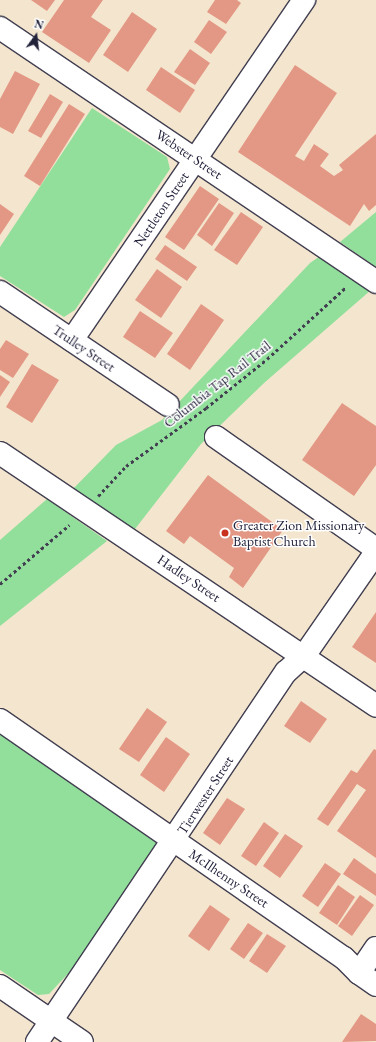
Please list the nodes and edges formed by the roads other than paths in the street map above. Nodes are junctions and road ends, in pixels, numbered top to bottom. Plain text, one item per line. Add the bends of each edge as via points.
1 (304, 0) edge
2 (0, 28) edge
3 (195, 158) junction
4 (376, 282) edge
5 (0, 292) edge
6 (72, 340) junction
7 (168, 405) dead end
8 (216, 437) dead end
9 (0, 453) edge
10 (376, 551) edge
11 (304, 656) junction
12 (376, 706) edge
13 (0, 720) edge
14 (175, 841) junction
15 (376, 948) edge
16 (368, 979) edge
17 (0, 986) edge
18 (51, 1021) junction
19 (37, 1042) edge
20 (82, 1042) edge

1 - 3 street, Nettleton Street
2 - 3 street, Webster Street
3 - 4 street, Webster Street
3 - 6 street, Nettleton Street
5 - 6 street, Trulley Street
6 - 7 street, Trulley Street
8 - 10 street
9 - 11 street, Hadley Street
10 - 11 street, Tierwester Street
11 - 12 street, Hadley Street
11 - 14 street, Tierwester Street via 286,672
13 - 14 street, McIlhenny Street
14 - 16 street, McIlhenny Street via 344,958
14 - 18 street, Tierwester Street
15 - 16 street
17 - 18 street
18 - 19 street, Tierwester Street
18 - 20 street

